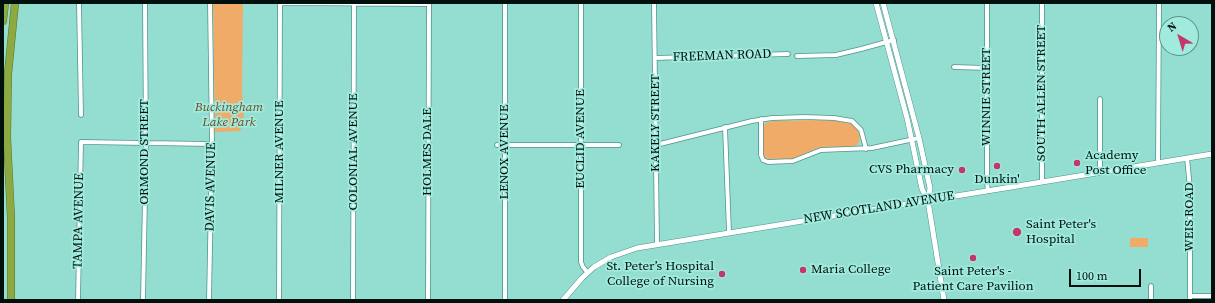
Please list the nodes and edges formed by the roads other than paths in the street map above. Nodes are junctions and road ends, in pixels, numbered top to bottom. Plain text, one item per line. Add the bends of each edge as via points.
1 (5, 3) edge
2 (15, 3) edge
3 (80, 3) edge
4 (145, 3) edge
5 (210, 3) edge
6 (505, 3) edge
7 (581, 3) edge
8 (654, 3) edge
9 (876, 3) edge
10 (883, 3) edge
11 (987, 3) edge
12 (1042, 3) edge
13 (1159, 3) edge
14 (280, 4) edge
15 (354, 4) edge
16 (3, 21) edge
17 (894, 40) junction
18 (887, 42) junction
19 (788, 54) dead end
20 (797, 56) dead end
21 (655, 58) junction
22 (954, 68) dead end
23 (987, 68) junction
24 (8, 71) junction
25 (1100, 98) dead end
26 (81, 115) dead end
27 (761, 119) junction
28 (3, 120) edge
29 (725, 127) junction
30 (919, 138) junction
31 (912, 140) junction
32 (146, 143) junction
33 (212, 144) junction
34 (581, 145) junction
35 (619, 145) dead end
36 (656, 145) junction
37 (497, 146) dead end
38 (505, 146) junction
39 (866, 148) junction
40 (1212, 154) edge
41 (1187, 158) junction
42 (1158, 163) junction
43 (1100, 173) junction
44 (1042, 182) junction
45 (988, 191) junction
46 (928, 201) junction
47 (728, 232) junction
48 (657, 244) junction
49 (588, 273) junction
50 (1151, 286) dead end
51 (1212, 296) edge
52 (1190, 298) edge
53 (11, 300) edge
54 (78, 300) edge
55 (143, 300) edge
56 (210, 300) edge
57 (279, 300) edge
58 (353, 300) edge
59 (428, 300) edge
60 (505, 300) edge
61 (564, 300) edge
62 (944, 300) edge
63 (1151, 300) edge

1 - 16 highway
2 - 24 highway
3 - 26 street
4 - 32 street, ORMOND STREET
5 - 33 street, DAVIS AVENUE
6 - 38 street, LENOX AVENUE
7 - 34 street, EUCLID AVENUE
8 - 21 street, KAKELY STREET
9 - 18 street
10 - 17 street
11 - 23 street, WINNIE STREET
12 - 44 street, SOUTH ALLEN STREET
13 - 42 street
14 - 15 street
14 - 57 street, MILNER AVENUE
15 - 58 street, COLONIAL AVENUE
15 - 59 street, HOLMES DALE via 429,4
17 - 18 street
17 - 30 street
18 - 20 street via 836,55
18 - 31 street
19 - 21 street, FREEMAN ROAD
21 - 36 street, KAKELY STREET
22 - 23 street
23 - 45 street, WINNIE STREET
24 - 28 highway
24 - 53 highway
25 - 43 street
27 - 29 street
27 - 39 street via 845,119 860,129
27 - 39 street via 761,155 767,162 792,161 825,149
29 - 36 street
29 - 47 street
30 - 31 street
30 - 46 street via 930,188
31 - 39 street
31 - 46 street via 922,189
32 - 33 street
32 - 54 street, TAMPA AVENUE via 81,142
32 - 55 street, ORMOND STREET
33 - 56 street, DAVIS AVENUE
34 - 35 street
34 - 38 street
34 - 49 street, EUCLID AVENUE via 581,262
36 - 48 street, KAKELY STREET
37 - 38 street
38 - 60 street, LENOX AVENUE
40 - 41 street, NEW SCOTLAND AVENUE
41 - 42 street, NEW SCOTLAND AVENUE
41 - 52 street, WEIS ROAD via 1190,188
42 - 43 street, NEW SCOTLAND AVENUE
43 - 44 street, NEW SCOTLAND AVENUE
44 - 45 street, NEW SCOTLAND AVENUE
45 - 46 street, NEW SCOTLAND AVENUE
46 - 47 street, NEW SCOTLAND AVENUE
46 - 62 street
47 - 48 street, NEW SCOTLAND AVENUE
48 - 49 street, NEW SCOTLAND AVENUE via 619,253
49 - 61 street, NEW SCOTLAND AVENUE
50 - 63 street
51 - 52 street

